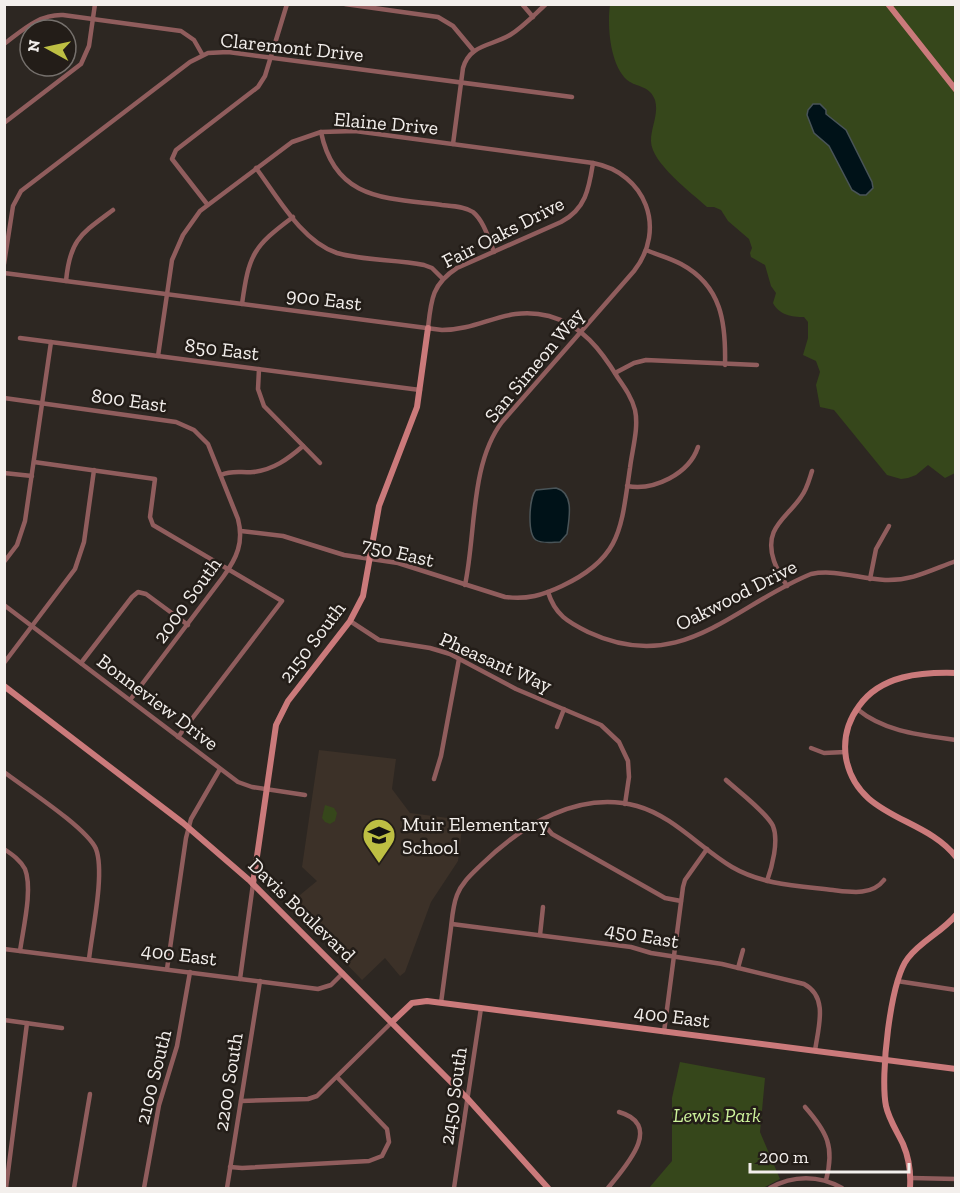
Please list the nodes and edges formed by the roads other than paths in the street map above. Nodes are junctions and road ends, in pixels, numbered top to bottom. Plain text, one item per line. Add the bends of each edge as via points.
1 (95, 4) edge
2 (287, 4) edge
3 (345, 4) edge
4 (522, 4) edge
5 (546, 4) edge
6 (888, 4) edge
7 (533, 16) junction
8 (93, 19) junction
9 (4, 34) edge
10 (7, 42) edge
11 (473, 50) junction
12 (202, 54) junction
13 (271, 58) junction
14 (461, 82) junction
15 (956, 90) edge
16 (572, 97) dead end
17 (4, 123) edge
18 (321, 132) junction
19 (453, 144) junction
20 (593, 163) junction
21 (256, 168) junction
22 (207, 204) junction
23 (113, 210) dead end
24 (293, 217) junction
25 (646, 250) junction
26 (494, 252) junction
27 (4, 264) edge
28 (4, 273) edge
29 (443, 279) junction
30 (66, 281) junction
31 (166, 294) junction
32 (242, 304) junction
33 (428, 328) junction
34 (581, 332) junction
35 (20, 338) dead end
36 (51, 342) junction
37 (158, 356) junction
38 (725, 365) junction
39 (758, 365) dead end
40 (259, 369) junction
41 (615, 373) junction
42 (420, 390) junction
43 (4, 398) edge
44 (42, 402) junction
45 (303, 446) junction
46 (698, 447) dead end
47 (34, 462) junction
48 (320, 463) dead end
49 (94, 470) junction
50 (812, 471) dead end
51 (4, 473) edge
52 (221, 475) junction
53 (32, 476) junction
54 (627, 486) junction
55 (889, 526) dead end
56 (241, 531) junction
57 (370, 559) junction
58 (956, 561) edge
59 (4, 562) edge
60 (229, 570) junction
61 (870, 579) junction
62 (465, 585) junction
63 (787, 586) junction
64 (548, 592) junction
65 (4, 604) edge
66 (350, 621) junction
67 (188, 625) junction
68 (33, 626) junction
69 (459, 659) junction
70 (4, 663) edge
71 (81, 663) junction
72 (956, 673) edge
73 (4, 686) edge
74 (130, 700) junction
75 (564, 709) junction
76 (857, 709) junction
77 (557, 726) dead end
78 (178, 737) junction
79 (956, 740) edge
80 (811, 748) dead end
81 (845, 752) junction
82 (220, 769) junction
83 (4, 772) edge
84 (434, 778) dead end
85 (726, 780) dead end
86 (266, 790) junction
87 (305, 795) dead end
88 (625, 804) junction
89 (541, 821) junction
90 (188, 827) junction
91 (4, 849) edge
92 (707, 849) junction
93 (956, 856) edge
94 (884, 880) dead end
95 (767, 881) junction
96 (253, 884) junction
97 (681, 901) junction
98 (543, 907) dead end
99 (956, 915) edge
100 (452, 924) junction
101 (540, 935) junction
102 (4, 949) edge
103 (743, 950) dead end
104 (20, 951) junction
105 (674, 957) junction
106 (89, 959) junction
107 (738, 968) junction
108 (167, 969) junction
109 (190, 972) junction
110 (343, 973) junction
111 (240, 979) junction
112 (260, 981) junction
113 (897, 981) junction
114 (956, 990) edge
115 (441, 1003) junction
116 (481, 1008) junction
117 (4, 1020) edge
118 (392, 1022) junction
119 (27, 1023) junction
120 (62, 1028) dead end
121 (663, 1032) junction
122 (815, 1051) junction
123 (885, 1060) junction
124 (956, 1069) edge
125 (337, 1077) junction
126 (90, 1094) dead end
127 (467, 1098) junction
128 (241, 1101) junction
129 (805, 1107) dead end
130 (619, 1112) dead end
131 (230, 1167) junction
132 (911, 1178) junction
133 (956, 1179) edge
134 (826, 1180) junction
135 (6, 1188) edge
136 (74, 1188) edge
137 (144, 1188) edge
138 (227, 1188) edge
139 (454, 1188) edge
140 (548, 1188) edge
141 (608, 1188) edge
142 (770, 1188) edge
143 (842, 1188) edge
144 (910, 1188) edge

1 - 8 street
2 - 13 street
3 - 11 street via 443,19
4 - 7 street
5 - 7 street
6 - 15 street
7 - 11 street via 509,36
8 - 10 street via 47,16
8 - 12 street via 181,31 194,40
8 - 17 street via 88,51 81,64
9 - 10 street
11 - 14 street via 464,63
12 - 13 street, Claremont Drive via 221,52
12 - 27 street, Claremont Drive via 21,191 13,206
13 - 14 street, Claremont Drive
13 - 22 street via 254,92 172,156
14 - 16 street, Claremont Drive
14 - 19 street
18 - 19 street, Elaine Drive via 346,130
18 - 21 street, Elaine Drive via 292,142
18 - 26 street via 335,168 353,187 375,196 468,209 478,217
19 - 20 street, Elaine Drive
20 - 25 street, Elaine Drive via 619,172 643,197 650,224
20 - 26 street, Fair Oaks Drive via 588,194 574,213
21 - 22 street, Elaine Drive
21 - 24 street
22 - 31 street, Elaine Drive via 178,243
23 - 30 street via 77,241
24 - 29 street via 313,240 331,250 424,265
24 - 32 street via 254,251
25 - 34 street, San Simeon Way
25 - 38 street via 684,265 711,290 724,321
26 - 29 street, Fair Oaks Drive
28 - 30 street, 900 East
29 - 33 street, Fair Oaks Drive via 432,299
30 - 31 street, 900 East
31 - 32 street, 900 East
31 - 37 street, Elaine Drive
32 - 33 street, 900 East
33 - 34 street, 900 East via 464,329 497,317 525,313 553,318
33 - 42 street, 2150 South
34 - 41 street, 900 East via 597,346
34 - 62 street, San Simeon Way via 502,422 489,444
35 - 36 street, 850 East
36 - 37 street, 850 East
36 - 44 street
37 - 40 street, 850 East
38 - 39 street
38 - 41 street via 646,360
40 - 42 street, 850 East
40 - 45 street via 258,388 264,406
41 - 54 street, 900 East via 636,414
42 - 57 street, 2150 South via 415,415 379,506
43 - 44 street, 800 East
44 - 47 street
44 - 52 street, 800 East via 182,424 208,444
45 - 48 street
45 - 52 street via 268,469
46 - 54 street via 689,464 660,483 643,488
47 - 49 street
47 - 53 street
49 - 60 street via 155,479 151,522
49 - 68 street via 79,560
50 - 63 street via 805,491 781,519 773,536 774,561
51 - 53 street
52 - 56 street
53 - 59 street via 24,529
54 - 64 street, 750 East via 619,529 606,555 584,575
55 - 61 street via 876,549
56 - 57 street, 750 East via 284,536
56 - 60 street, 2000 South via 239,548
57 - 62 street, 750 East via 398,563
57 - 66 street, 2150 South via 363,596
58 - 61 street, Oakwood Drive via 910,578
60 - 67 street, 2000 South
60 - 78 street via 282,601
61 - 63 street, Oakwood Drive via 818,573
62 - 64 street, 750 East via 513,598
63 - 64 street, Oakwood Drive via 703,633 681,642 649,646 612,642 572,624 555,610
65 - 68 street, Bonneview Drive
66 - 69 street, Pheasant Way via 380,640 430,648
66 - 86 street, 2150 South via 283,708 274,735
67 - 71 street via 138,592
67 - 74 street, 2000 South
68 - 70 street
68 - 71 street, Bonneview Drive
69 - 75 street, Pheasant Way
69 - 84 street
71 - 74 street, Bonneview Drive
72 - 76 street via 924,673 894,680 869,694
73 - 90 street, Davis Boulevard
74 - 78 street, Bonneview Drive
75 - 77 street, Pheasant Way
75 - 88 street, Pheasant Way via 601,725 620,742 629,766
76 - 79 street via 892,729
76 - 81 street via 847,730
78 - 82 street, Bonneview Drive
80 - 81 street via 824,753
81 - 93 street via 852,778 867,797 942,843
82 - 86 street, Bonneview Drive via 245,785
82 - 90 street
83 - 106 street via 79,828 95,848 99,869
85 - 95 street via 773,826 775,837
86 - 87 street, Bonneview Drive
86 - 96 street, 2150 South
88 - 89 street via 580,805
88 - 92 street via 655,813
89 - 97 street via 552,834 665,898
89 - 100 street via 505,843 467,879 457,896
90 - 96 street, Davis Boulevard
90 - 108 street
91 - 104 street via 19,860 27,877
92 - 95 street via 740,871
92 - 97 street via 685,880
94 - 95 street via 876,888 855,892
96 - 110 street, Davis Boulevard
96 - 111 street, 2150 South
97 - 105 street
98 - 101 street
99 - 113 street via 913,952
100 - 101 street, 450 East
100 - 115 street
101 - 105 street, 450 East
102 - 104 street, 400 East
103 - 107 street
104 - 106 street, 400 East
105 - 107 street, 450 East
105 - 121 street
106 - 108 street, 400 East
107 - 122 street, 450 East via 804,984 813,990 820,1005
108 - 109 street, 400 East
109 - 111 street, 400 East
109 - 137 street, 2100 South
110 - 112 street, 400 East via 322,989
110 - 118 street, Davis Boulevard
111 - 112 street, 400 East
112 - 128 street, 2200 South
113 - 114 street
113 - 123 street
115 - 116 street, 400 East
115 - 118 street, 400 East via 412,1003
116 - 121 street, 400 East
116 - 127 street, 2450 South
117 - 119 street
118 - 125 street
118 - 127 street, Davis Boulevard
119 - 120 street
119 - 135 street
121 - 122 street, 400 East
122 - 123 street, 400 East
123 - 124 street, 400 East
123 - 132 street via 886,1106 906,1154
125 - 128 street via 311,1098
125 - 131 street via 385,1126 389,1142 382,1156 372,1161
126 - 136 street
127 - 139 street, 2450 South
127 - 140 street, Davis Boulevard
128 - 131 street, 2200 South
129 - 134 street via 828,1142
130 - 141 street via 636,1122 639,1141
131 - 138 street, 2200 South
132 - 133 street
132 - 144 street
134 - 142 street via 798,1178
134 - 143 street

